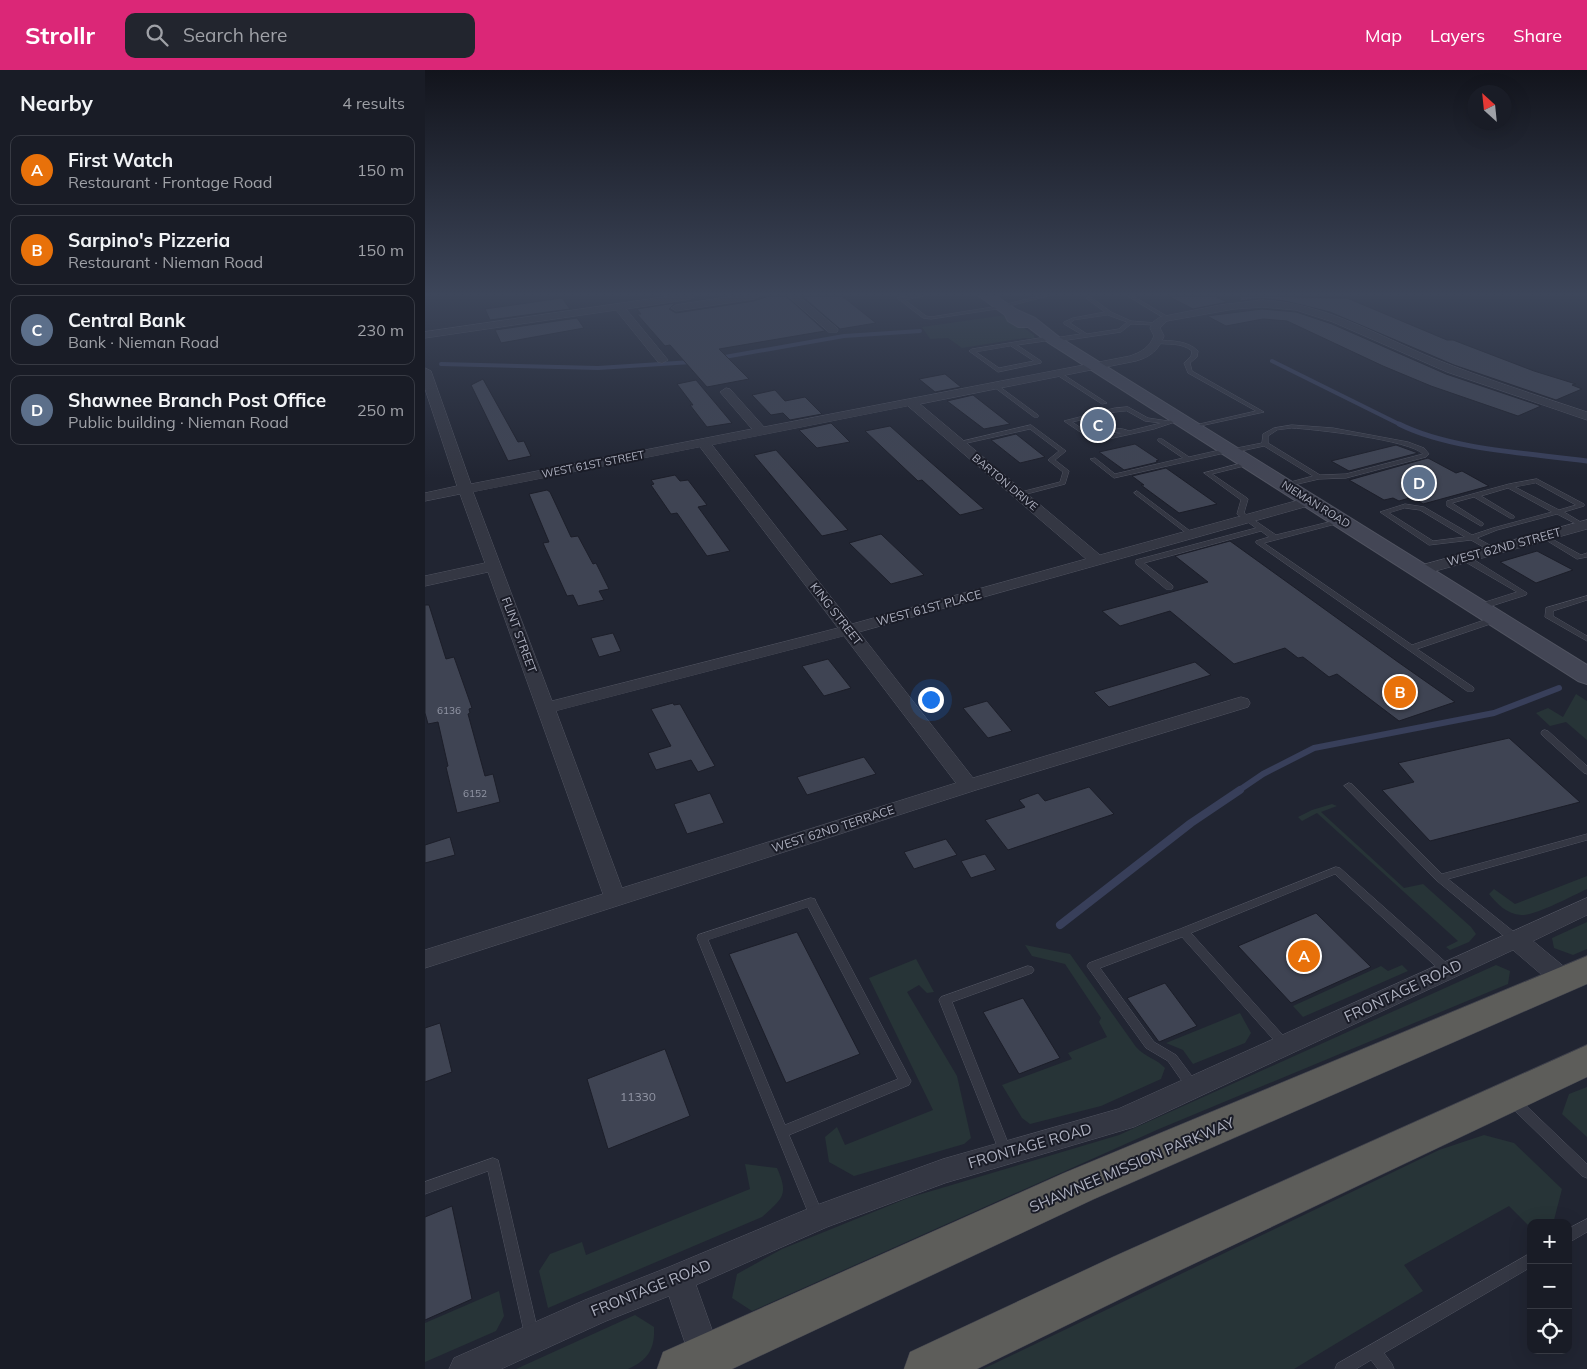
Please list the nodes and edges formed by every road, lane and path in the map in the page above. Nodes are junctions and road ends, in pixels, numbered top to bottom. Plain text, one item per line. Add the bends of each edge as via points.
1 (659, 357) edge
2 (980, 357) edge
3 (1031, 357) edge
4 (1082, 357) edge
5 (1141, 357) edge
6 (1194, 357) edge
7 (1419, 357) edge
8 (662, 360) dead end
9 (1097, 366) junction
10 (425, 371) edge
11 (1059, 374) junction
12 (995, 386) junction
13 (726, 392) dead end
14 (911, 403) junction
15 (1104, 403) dead end
16 (432, 409) edge
17 (1036, 416) dead end
18 (1587, 416) edge
19 (1180, 423) junction
20 (1031, 427) joint
21 (1106, 430) dead end
22 (761, 431) junction
23 (1084, 432) junction
24 (1095, 432) dead end
25 (1132, 432) junction
26 (1160, 440) dead end
27 (703, 442) junction
28 (958, 443) junction
29 (1265, 444) junction
30 (1230, 450) junction
31 (1188, 459) junction
32 (1093, 460) dead end
33 (1250, 463) junction
34 (1319, 477) junction
35 (1285, 485) junction
36 (1509, 486) junction
37 (466, 489) junction
38 (1137, 493) dead end
39 (1019, 494) junction
40 (1475, 495) junction
41 (425, 497) edge
42 (1310, 501) junction
43 (1558, 512) junction
44 (1512, 517) dead end
45 (1247, 519) junction
46 (1341, 521) junction
47 (1481, 524) dead end
48 (1584, 526) edge
49 (1262, 529) junction
50 (1192, 535) junction
51 (1543, 536) junction
52 (1275, 538) junction
53 (1471, 538) junction
54 (1492, 550) junction
55 (1587, 555) edge
56 (1465, 558) junction
57 (1098, 561) junction
58 (494, 566) junction
59 (1421, 570) junction
60 (425, 581) edge
61 (1169, 587) dead end
62 (1587, 598) edge
63 (1479, 608) junction
64 (1496, 618) junction
65 (849, 630) junction
66 (1587, 639) edge
67 (1411, 648) junction
68 (1586, 674) edge
69 (1470, 689) dead end
70 (1241, 702) dead end
71 (547, 708) junction
72 (1545, 733) dead end
73 (1587, 771) edge
74 (969, 786) junction
75 (1349, 786) dead end
76 (1587, 836) edge
77 (1440, 878) junction
78 (615, 898) junction
79 (1587, 906) edge
80 (1184, 932) junction
81 (1515, 939) junction
82 (425, 959) edge
83 (1028, 970) dead end
84 (1447, 970) junction
85 (1575, 975) edge
86 (1285, 1045) junction
87 (1587, 1060) edge
88 (1193, 1087) junction
89 (1510, 1097) junction
90 (782, 1132) junction
91 (1006, 1153) junction
92 (1587, 1172) edge
93 (425, 1188) edge
94 (817, 1218) junction
95 (1587, 1226) edge
96 (1572, 1235) edge
97 (1527, 1261) edge
98 (678, 1278) junction
99 (532, 1339) junction
100 (1373, 1351) junction
101 (699, 1365) edge
102 (465, 1369) edge
103 (927, 1369) edge
104 (1342, 1369) edge
105 (1387, 1369) edge

1 - 8 street
2 - 3 lane via 998,370 1039,362
4 - 9 main road, NIEMAN ROAD
5 - 9 street
6 - 19 lane via 1187,364 1190,372 1261,412
7 - 18 street
9 - 11 street, WEST 61ST STREET
9 - 19 main road, NIEMAN ROAD
10 - 16 street, FLINT STREET
11 - 12 street, WEST 61ST STREET
11 - 15 lane
12 - 14 street, WEST 61ST STREET
12 - 17 lane
13 - 22 street
14 - 22 street, WEST 61ST STREET
14 - 28 street, BARTON DRIVE
16 - 37 street, FLINT STREET
19 - 23 lane via 1147,420 1127,409 1067,421
19 - 25 lane
19 - 30 main road, NIEMAN ROAD
20 - 28 lane
20 - 39 lane via 1063,451 1051,460 1065,472 1065,477 1063,483
21 - 25 lane
22 - 27 street, WEST 61ST STREET
23 - 24 lane
23 - 25 lane via 1095,440
26 - 31 lane
27 - 37 street, WEST 61ST STREET
27 - 65 street, KING STREET
28 - 39 street, BARTON DRIVE
29 - 30 lane
29 - 34 lane
29 - 34 lane via 1265,435 1271,430 1298,425 1408,444 1426,454 1346,476
30 - 31 lane
30 - 33 main road, NIEMAN ROAD
31 - 32 lane via 1114,476
33 - 35 main road, NIEMAN ROAD
33 - 45 lane via 1207,473 1245,498 1240,514
34 - 35 lane
35 - 42 main road, NIEMAN ROAD
36 - 40 lane
36 - 43 lane
36 - 43 lane via 1537,481 1582,504
37 - 41 street, WEST 61ST STREET
37 - 58 street, FLINT STREET
38 - 50 lane
39 - 57 street, BARTON DRIVE
40 - 44 lane
40 - 47 lane via 1449,504
42 - 45 street, WEST 61ST PLACE
42 - 46 main road, NIEMAN ROAD
43 - 48 lane
43 - 53 lane
45 - 49 lane
45 - 50 street, WEST 61ST PLACE
46 - 52 lane
46 - 59 main road, NIEMAN ROAD
48 - 51 street, WEST 62ND STREET
49 - 52 lane
49 - 61 lane via 1139,562
50 - 57 street, WEST 61ST PLACE
51 - 54 street, WEST 62ND STREET
51 - 55 lane via 1580,557
52 - 67 lane via 1258,542
53 - 53 lane via 1421,508 1405,506 1383,512 1432,543
53 - 54 lane
54 - 56 street, WEST 62ND STREET
56 - 59 street, WEST 62ND STREET
56 - 63 lane via 1523,593
57 - 65 street, WEST 61ST PLACE
58 - 60 street
58 - 71 street, FLINT STREET
59 - 63 main road, NIEMAN ROAD
62 - 66 lane via 1549,610 1549,617
63 - 64 main road, NIEMAN ROAD
64 - 67 lane
64 - 68 main road, NIEMAN ROAD
65 - 71 street, WEST 61ST PLACE
65 - 74 street, KING STREET
67 - 69 lane
70 - 74 street, WEST 62ND TERRACE
71 - 78 street, FLINT STREET
72 - 73 lane
74 - 78 street, WEST 62ND TERRACE
75 - 77 lane
76 - 77 lane
77 - 81 lane
78 - 82 street, WEST 62ND TERRACE
79 - 81 street, FRONTAGE ROAD
80 - 84 lane via 1336,870
80 - 86 lane
80 - 88 lane via 1093,966 1150,1046 1172,1058
81 - 84 street, FRONTAGE ROAD
81 - 85 street
83 - 91 lane via 945,1000
84 - 86 street, FRONTAGE ROAD
85 - 101 highway, SHAWNEE MISSION PARKWAY via 1079,1186
86 - 88 street, FRONTAGE ROAD
87 - 89 highway
88 - 91 street, FRONTAGE ROAD via 1124,1119
89 - 92 lane
89 - 103 highway via 1131,1271
90 - 90 lane via 702,938 811,902 905,1081
90 - 94 lane
91 - 94 street, FRONTAGE ROAD via 943,1171
93 - 99 lane via 493,1164
94 - 98 street, FRONTAGE ROAD
95 - 96 lane
97 - 100 lane
98 - 99 street, FRONTAGE ROAD
98 - 101 street
99 - 102 street, FRONTAGE ROAD
100 - 104 lane
100 - 105 lane

